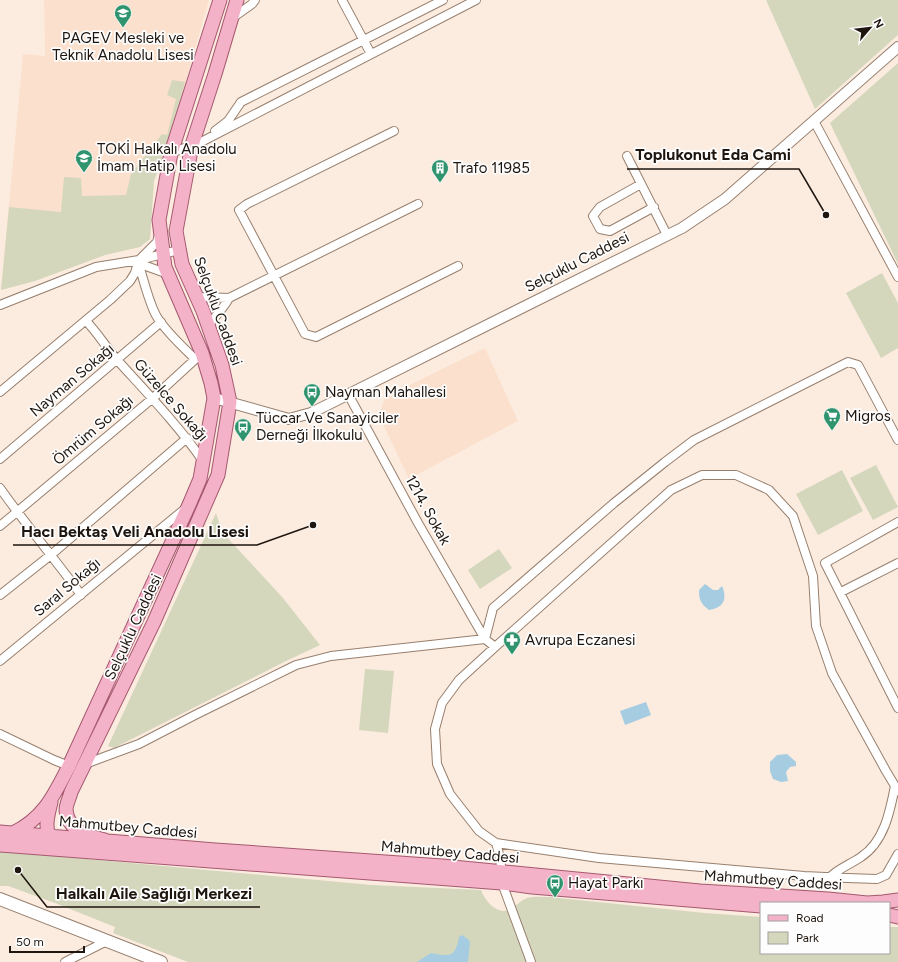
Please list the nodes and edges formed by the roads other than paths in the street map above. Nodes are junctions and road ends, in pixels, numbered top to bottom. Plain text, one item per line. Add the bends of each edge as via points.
1 (220, 0) edge
2 (236, 0) edge
3 (255, 0) edge
4 (342, 0) edge
5 (443, 0) edge
6 (476, 0) edge
7 (231, 20) junction
8 (364, 41) junction
9 (898, 48) edge
10 (371, 54) junction
11 (814, 121) junction
12 (394, 131) dead end
13 (197, 143) junction
14 (171, 153) junction
15 (627, 156) dead end
16 (642, 184) junction
17 (418, 204) dead end
18 (654, 207) junction
19 (160, 232) junction
20 (667, 235) junction
21 (179, 250) junction
22 (163, 254) junction
23 (138, 261) junction
24 (458, 266) dead end
25 (168, 274) junction
26 (274, 275) junction
27 (898, 277) edge
28 (196, 295) junction
29 (229, 298) junction
30 (0, 305) edge
31 (86, 321) junction
32 (161, 322) junction
33 (208, 326) junction
34 (198, 356) junction
35 (118, 360) junction
36 (0, 392) edge
37 (348, 394) junction
38 (153, 398) junction
39 (214, 398) junction
40 (230, 402) junction
41 (187, 438) junction
42 (898, 440) edge
43 (0, 459) edge
44 (203, 461) junction
45 (0, 488) edge
46 (189, 505) junction
47 (17, 512) junction
48 (898, 522) edge
49 (0, 526) edge
50 (52, 554) junction
51 (898, 563) edge
52 (841, 592) junction
53 (0, 594) edge
54 (82, 595) junction
55 (485, 639) junction
56 (495, 647) junction
57 (0, 660) edge
58 (898, 708) edge
59 (0, 734) edge
60 (85, 764) junction
61 (69, 766) junction
62 (896, 789) edge
63 (51, 801) junction
64 (6, 832) edge
65 (49, 836) junction
66 (105, 840) junction
67 (496, 843) junction
68 (0, 845) edge
69 (59, 850) junction
70 (898, 854) edge
71 (830, 877) junction
72 (502, 878) junction
73 (0, 899) edge
74 (898, 900) edge
75 (857, 902) edge
76 (883, 902) edge
77 (760, 906) edge
78 (107, 941) junction
79 (152, 961) edge
80 (65, 962) edge
81 (531, 962) edge

1 - 14 main road, Selçuklu Caddesi
2 - 7 main road, Selçuklu Caddesi
3 - 7 street
4 - 8 street
5 - 8 street
6 - 10 street
7 - 13 main road, Selçuklu Caddesi
8 - 10 street
8 - 13 street via 241,102 228,120
9 - 11 street, Selçuklu Caddesi
10 - 13 street
11 - 20 street, Selçuklu Caddesi via 725,199
11 - 27 street
12 - 26 street via 239,210
13 - 14 street
13 - 21 main road, Selçuklu Caddesi via 176,231
14 - 19 main road, Selçuklu Caddesi via 159,220
15 - 16 street
16 - 18 street
16 - 18 street via 600,206 593,216 600,229 610,231
17 - 26 street
18 - 20 street
19 - 22 main road, Selçuklu Caddesi
19 - 23 street via 157,242
20 - 37 street, Selçuklu Caddesi
21 - 22 street
21 - 28 main road, Selçuklu Caddesi via 182,264
22 - 23 street
22 - 25 main road, Selçuklu Caddesi
23 - 25 street
23 - 30 street via 96,267
23 - 31 street via 130,281
23 - 32 street via 152,304
24 - 26 street via 316,337 305,334
25 - 34 main road, Selçuklu Caddesi
26 - 29 street
28 - 29 street
28 - 33 main road, Selçuklu Caddesi
29 - 33 street
31 - 35 street, Güzelce Sokağı
31 - 36 street
32 - 34 street
32 - 35 street, Nayman Sokağı
33 - 40 main road, Selçuklu Caddesi via 222,365
34 - 38 street, Ömrüm Sokağı
34 - 39 main road, Selçuklu Caddesi via 211,383
35 - 38 street, Güzelce Sokağı
35 - 43 street, Nayman Sokağı
37 - 40 street, Selçuklu Caddesi via 290,419
37 - 55 street, 1214. Sokak
38 - 41 street, Güzelce Sokağı
38 - 47 street, Ömrüm Sokağı
39 - 40 street, Selçuklu Caddesi
39 - 44 main road, Selçuklu Caddesi
40 - 60 main road, Selçuklu Caddesi via 218,475 154,622
41 - 44 street, Güzelce Sokağı
41 - 50 street
42 - 55 street via 858,365 848,362 694,440 665,462 492,608
44 - 46 main road, Selçuklu Caddesi via 200,479
45 - 47 street
46 - 54 street, Saral Sokağı
46 - 61 main road, Selçuklu Caddesi
47 - 49 street, Ömrüm Sokağı
47 - 50 street
48 - 52 street via 825,562
50 - 53 street
50 - 54 street
51 - 52 street
52 - 58 street
54 - 57 street, Saral Sokağı
55 - 56 street
55 - 60 street via 331,656 296,665 139,744
56 - 62 street via 671,490 702,475 736,475 769,490 793,516 813,576 816,626 832,673
56 - 67 street via 459,680 446,697 435,729 437,764 450,794 479,831
59 - 61 street
60 - 66 main road, Selçuklu Caddesi via 71,792 66,809 70,822 78,831
61 - 63 main road, Selçuklu Caddesi
62 - 71 street via 877,842 862,857
63 - 64 main road via 25,827
63 - 65 main road via 47,824
64 - 65 main road, Mahmutbey Caddesi
65 - 66 main road, Mahmutbey Caddesi
65 - 69 main road via 52,844
66 - 72 main road, Mahmutbey Caddesi via 442,866
67 - 71 street via 600,858
67 - 72 street
68 - 69 main road, Mahmutbey Caddesi
69 - 72 main road, Mahmutbey Caddesi
70 - 71 street via 886,875 878,879
72 - 75 main road, Mahmutbey Caddesi
72 - 77 main road, Mahmutbey Caddesi via 540,888
72 - 81 street
73 - 78 main road
74 - 76 main road, Mahmutbey Caddesi
78 - 79 main road
78 - 80 street

